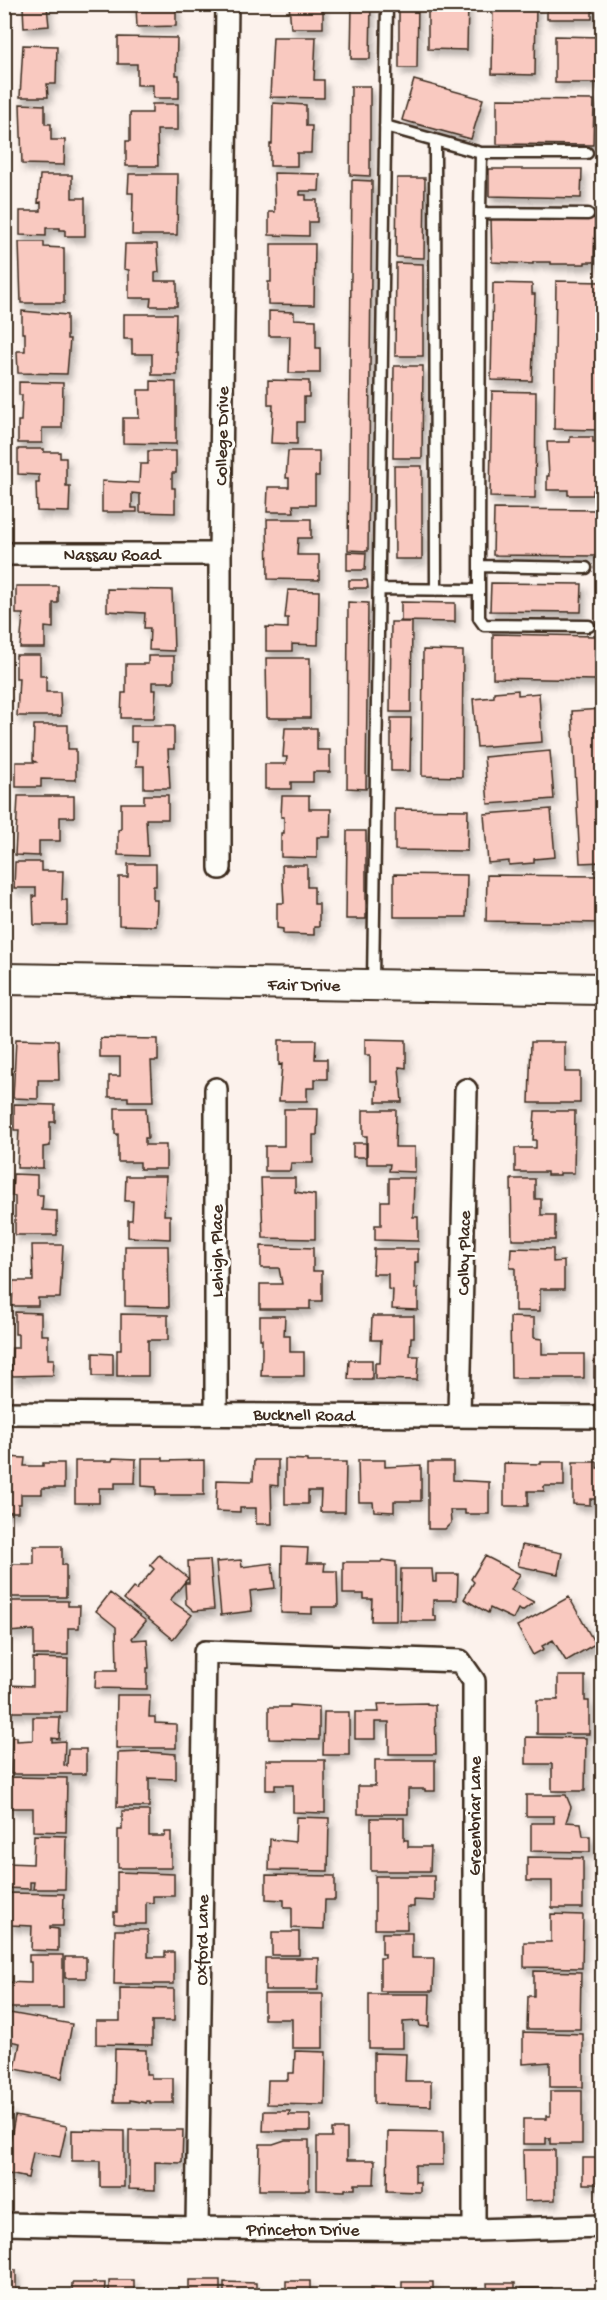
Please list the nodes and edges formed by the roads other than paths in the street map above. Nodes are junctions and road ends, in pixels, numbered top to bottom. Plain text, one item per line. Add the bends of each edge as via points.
1 (227, 4) edge
2 (387, 4) edge
3 (385, 126) junction
4 (435, 140) junction
5 (482, 153) junction
6 (587, 153) dead end
7 (480, 213) junction
8 (588, 214) dead end
9 (4, 554) edge
10 (220, 554) junction
11 (479, 566) junction
12 (586, 568) dead end
13 (380, 589) junction
14 (436, 590) junction
15 (479, 590) junction
16 (589, 627) dead end
17 (220, 868) dead end
18 (4, 979) edge
19 (373, 985) junction
20 (603, 989) edge
21 (216, 1089) dead end
22 (466, 1090) dead end
23 (4, 1413) edge
24 (216, 1413) junction
25 (459, 1415) junction
26 (603, 1417) edge
27 (205, 1652) joint
28 (4, 2224) edge
29 (603, 2226) edge
30 (197, 2228) junction
31 (474, 2230) junction

1 - 10 street, College Drive
2 - 3 lane
3 - 4 lane
3 - 13 lane
4 - 5 lane
4 - 14 lane
5 - 6 lane
5 - 7 lane
7 - 8 lane
7 - 11 lane
9 - 10 street, Nassau Road
10 - 17 street, College Drive
11 - 12 lane
11 - 15 lane
13 - 14 lane
13 - 19 lane
14 - 15 lane
15 - 16 lane via 479,618 484,625
18 - 19 main road, Fair Drive
19 - 20 main road, Fair Drive
21 - 24 street, Lehigh Place
22 - 25 street, Colby Place
23 - 24 street, Bucknell Road
24 - 25 street, Bucknell Road
25 - 26 street, Bucknell Road
27 - 30 street, Oxford Lane
27 - 31 street, Greenbriar Lane via 459,1661 474,1681
28 - 30 street, Princeton Drive
29 - 31 street, Princeton Drive
30 - 31 street, Princeton Drive

